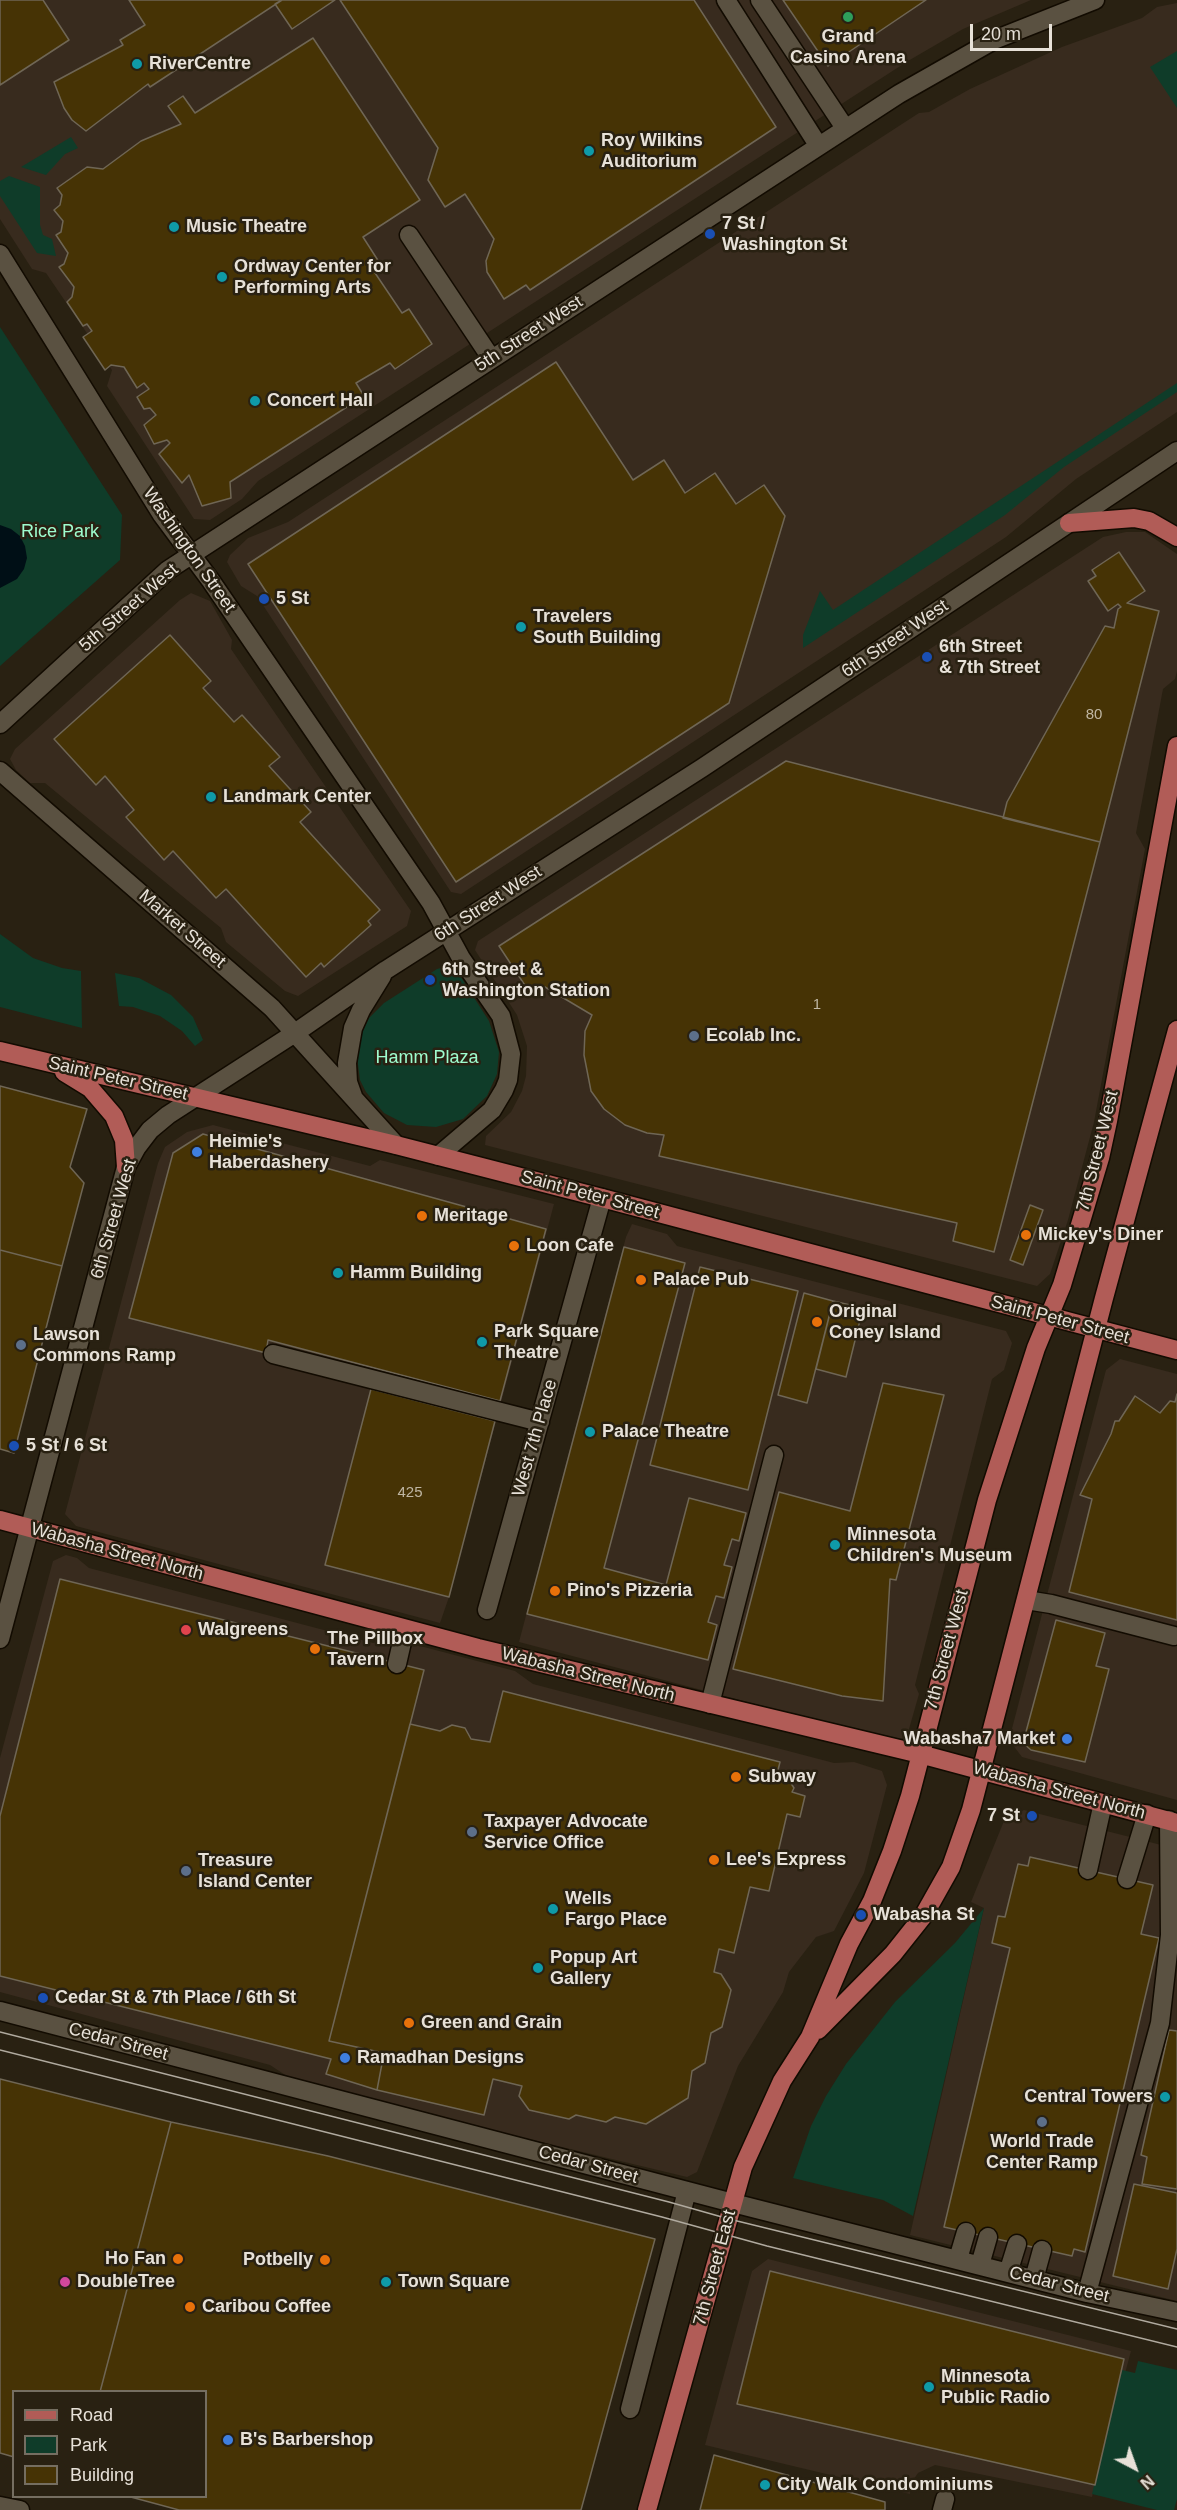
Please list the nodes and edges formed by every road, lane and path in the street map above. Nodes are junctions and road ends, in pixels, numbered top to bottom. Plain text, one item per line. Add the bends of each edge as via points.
1 (726, 0) edge
2 (760, 0) edge
3 (1095, 0) edge
4 (845, 128) junction
5 (818, 145) junction
6 (409, 235) dead end
7 (0, 254) edge
8 (491, 358) junction
9 (1177, 451) edge
10 (1069, 523) junction
11 (1177, 537) edge
12 (191, 555) junction
13 (0, 724) edge
14 (1177, 746) edge
15 (0, 771) edge
16 (446, 930) junction
17 (386, 970) junction
18 (1177, 1030) edge
19 (295, 1032) junction
20 (0, 1051) edge
21 (49, 1063) junction
22 (196, 1097) junction
23 (353, 1097) junction
24 (396, 1145) junction
25 (438, 1156) junction
26 (126, 1167) junction
27 (602, 1197) junction
28 (1049, 1318) junction
29 (1096, 1329) junction
30 (1177, 1350) edge
31 (273, 1354) dead end
32 (540, 1422) junction
33 (774, 1455) dead end
34 (0, 1520) edge
35 (30, 1529) junction
36 (1026, 1600) junction
37 (487, 1610) dead end
38 (405, 1629) junction
39 (1174, 1636) dead end
40 (0, 1639) edge
41 (397, 1664) dead end
42 (710, 1704) junction
43 (920, 1754) junction
44 (983, 1770) junction
45 (1103, 1803) junction
46 (1147, 1815) junction
47 (1173, 1822) edge
48 (1088, 1870) dead end
49 (1126, 1880) dead end
50 (0, 2011) edge
51 (810, 2037) junction
52 (687, 2191) junction
53 (733, 2203) junction
54 (966, 2232) dead end
55 (988, 2237) dead end
56 (1017, 2244) dead end
57 (1042, 2250) dead end
58 (958, 2259) junction
59 (980, 2265) junction
60 (1008, 2272) junction
61 (1034, 2279) junction
62 (1087, 2293) junction
63 (1177, 2312) edge
64 (630, 2409) dead end
65 (0, 2506) edge
66 (20, 2510) edge
67 (647, 2510) edge

1 - 5 street
2 - 4 street
3 - 4 street, 5th Street West via 994,40
4 - 5 street, 5th Street West
5 - 8 street, 5th Street West
6 - 8 street
7 - 12 street, Washington Street via 162,515
8 - 12 street, 5th Street West
9 - 10 street, 6th Street West
10 - 11 main road via 1134,518 1149,521
10 - 16 street, 6th Street West via 702,768
12 - 13 street, 5th Street West via 168,570
12 - 16 street, Washington Street
14 - 28 main road, 7th Street West via 1108,1121 1096,1172
15 - 19 street, Market Street via 268,1004
16 - 17 street, 6th Street West
16 - 25 street via 501,1016 511,1054 508,1080 492,1110
17 - 19 street, 6th Street West
17 - 23 street via 352,1028 347,1063
18 - 29 main road
19 - 22 street, 6th Street West
19 - 23 street, Market Street
20 - 21 main road, Saint Peter Street
21 - 22 main road, Saint Peter Street
21 - 26 main road via 90,1088 114,1116 124,1140
22 - 24 main road, Saint Peter Street
22 - 26 street, 6th Street West via 150,1130
23 - 24 street, Market Street
24 - 25 main road, Saint Peter Street
25 - 27 main road, Saint Peter Street
26 - 35 street, 6th Street West
27 - 28 main road, Saint Peter Street
27 - 32 street, West 7th Place
28 - 29 main road, Saint Peter Street
28 - 43 main road, 7th Street West via 1032,1357 987,1500
29 - 30 main road, Saint Peter Street
29 - 36 main road
31 - 32 street
32 - 37 street, West 7th Place
33 - 42 street
34 - 35 main road, Wabasha Street North
35 - 38 main road, Wabasha Street North
35 - 40 street, 6th Street West
36 - 39 street
36 - 44 main road
38 - 41 street
38 - 42 main road, Wabasha Street North
42 - 43 main road, Wabasha Street North
43 - 44 main road, Wabasha Street North
43 - 51 main road, 7th Street East via 892,1851
44 - 45 main road, Wabasha Street North
44 - 51 main road, 7th Street East via 951,1867 924,1915 893,1954
45 - 46 main road, Wabasha Street North
45 - 48 street
46 - 47 main road, Wabasha Street North
46 - 49 street
47 - 62 street via 1170,1935 1160,2023
50 - 52 street, Cedar Street
51 - 53 main road, 7th Street East via 782,2081 756,2135
52 - 53 street, Cedar Street
52 - 64 street
53 - 58 street, Cedar Street
53 - 67 main road, 7th Street East
54 - 58 street
55 - 59 street
56 - 60 street
57 - 61 street
58 - 59 street, Cedar Street
59 - 60 street, Cedar Street
60 - 61 street, Cedar Street
61 - 62 street, Cedar Street
62 - 63 street, Cedar Street
65 - 66 street

